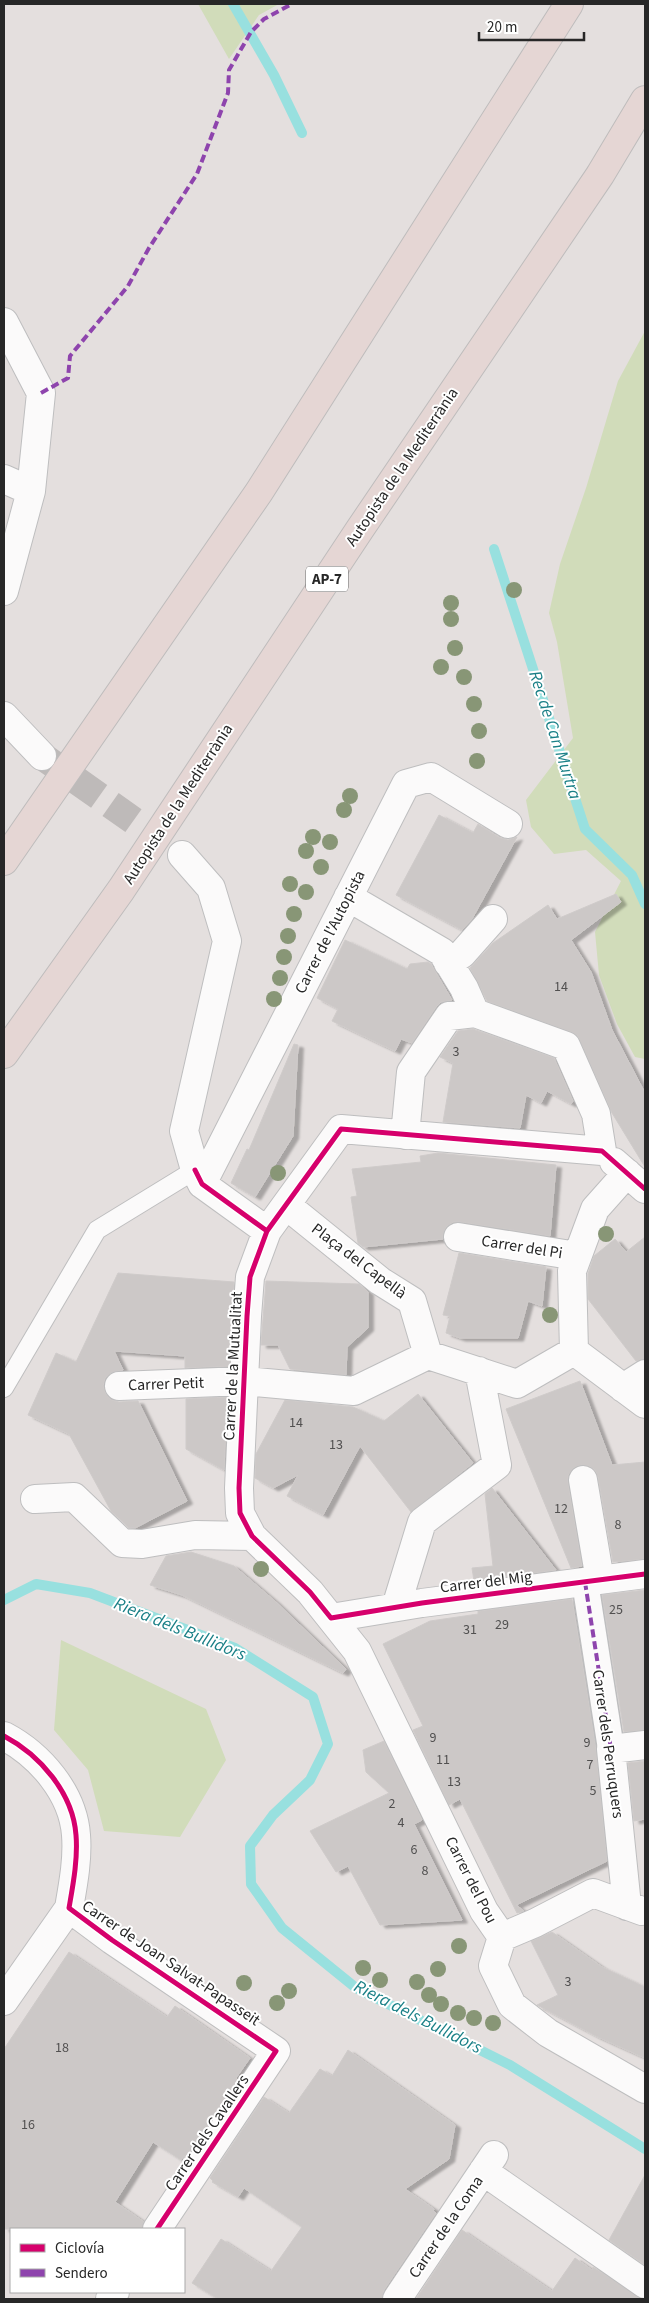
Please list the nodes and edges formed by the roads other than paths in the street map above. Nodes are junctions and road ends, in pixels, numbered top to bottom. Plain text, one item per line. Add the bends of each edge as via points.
1 (569, 4) edge
2 (645, 100) edge
3 (4, 322) edge
4 (4, 479) edge
5 (31, 491) junction
6 (4, 591) edge
7 (4, 716) edge
8 (42, 756) tunnel mouth
9 (508, 824) dead end
10 (182, 855) tunnel mouth
11 (4, 861) edge
12 (348, 897) junction
13 (493, 919) dead end
14 (448, 962) junction
15 (475, 1013) junction
16 (4, 1054) edge
17 (405, 1135) junction
18 (602, 1151) junction
19 (198, 1177) junction
20 (636, 1181) edge
21 (286, 1204) junction
22 (267, 1231) junction
23 (458, 1237) dead end
24 (577, 1256) junction
25 (574, 1351) junction
26 (428, 1355) junction
27 (479, 1371) junction
28 (244, 1381) junction
29 (634, 1381) edge
30 (119, 1386) dead end
31 (4, 1388) edge
32 (645, 1404) edge
33 (583, 1480) dead end
34 (35, 1499) dead end
35 (252, 1536) junction
36 (645, 1574) edge
37 (592, 1581) junction
38 (396, 1608) junction
39 (331, 1618) junction
40 (4, 1736) edge
41 (645, 1745) edge
42 (611, 1749) junction
43 (69, 1908) junction
44 (636, 1909) edge
45 (502, 1937) junction
46 (4, 2001) edge
47 (276, 2051) joint
48 (645, 2089) edge
49 (158, 2228) edge
50 (645, 2284) edge
51 (397, 2299) edge

1 - 11 highway via 259,492
2 - 16 highway, Autopista de la Mediterrània / AP-7 via 600,175 365,520 126,882
3 - 5 street via 41,393
4 - 5 street
5 - 6 street
7 - 8 street
9 - 12 street, Carrer de l'Autopista via 431,777 406,784
10 - 19 street via 211,888 227,941 184,1131
12 - 14 street via 442,952
12 - 19 street, Carrer de l'Autopista
13 - 14 street via 462,954
14 - 15 street
15 - 17 street via 448,1016 412,1072
15 - 18 street via 566,1046 596,1114
17 - 18 street, Carrer de la Mutualitat
17 - 21 street, Carrer de la Mutualitat via 341,1129
18 - 20 street
19 - 22 street
19 - 31 lane via 97,1230
20 - 24 street, Carrer del Pi via 595,1209
21 - 22 street, Carrer de la Mutualitat
21 - 26 street, Plaça del Capellà via 380,1281 412,1301
22 - 28 street, Carrer de la Mutualitat via 250,1278
23 - 24 street, Carrer del Pi
24 - 25 street via 572,1271
25 - 27 street via 518,1384
25 - 29 street
26 - 27 street
26 - 28 street via 354,1391
27 - 38 street via 497,1465 422,1522
28 - 30 street, Carrer Petit
28 - 35 street, Carrer de la Mutualitat via 240,1513
29 - 32 street
33 - 37 street
34 - 35 street via 74,1497 122,1543 142,1544 195,1535
35 - 39 street, Carrer de la Mutualitat via 310,1592
36 - 37 street, Carrer del Mig
37 - 38 street, Carrer del Mig
37 - 42 street, Carrer dels Perruquers
38 - 39 street, Carrer del Mig
39 - 45 street, Carrer del Pou via 357,1651 484,1911
40 - 43 street, Carrer de Joan Salvat-Papasseit via 48,1770 72,1814 76,1862
41 - 42 street
42 - 44 street, Carrer dels Perruquers
43 - 46 street
43 - 47 street, Carrer de Joan Salvat-Papasseit
44 - 45 street via 593,1893
45 - 48 street, Carrer del Pou via 493,1966 512,2006 548,2033
47 - 49 street, Carrer dels Cavallers
50 - 51 street, Carrer de la Coma via 587,2243 489,2163

